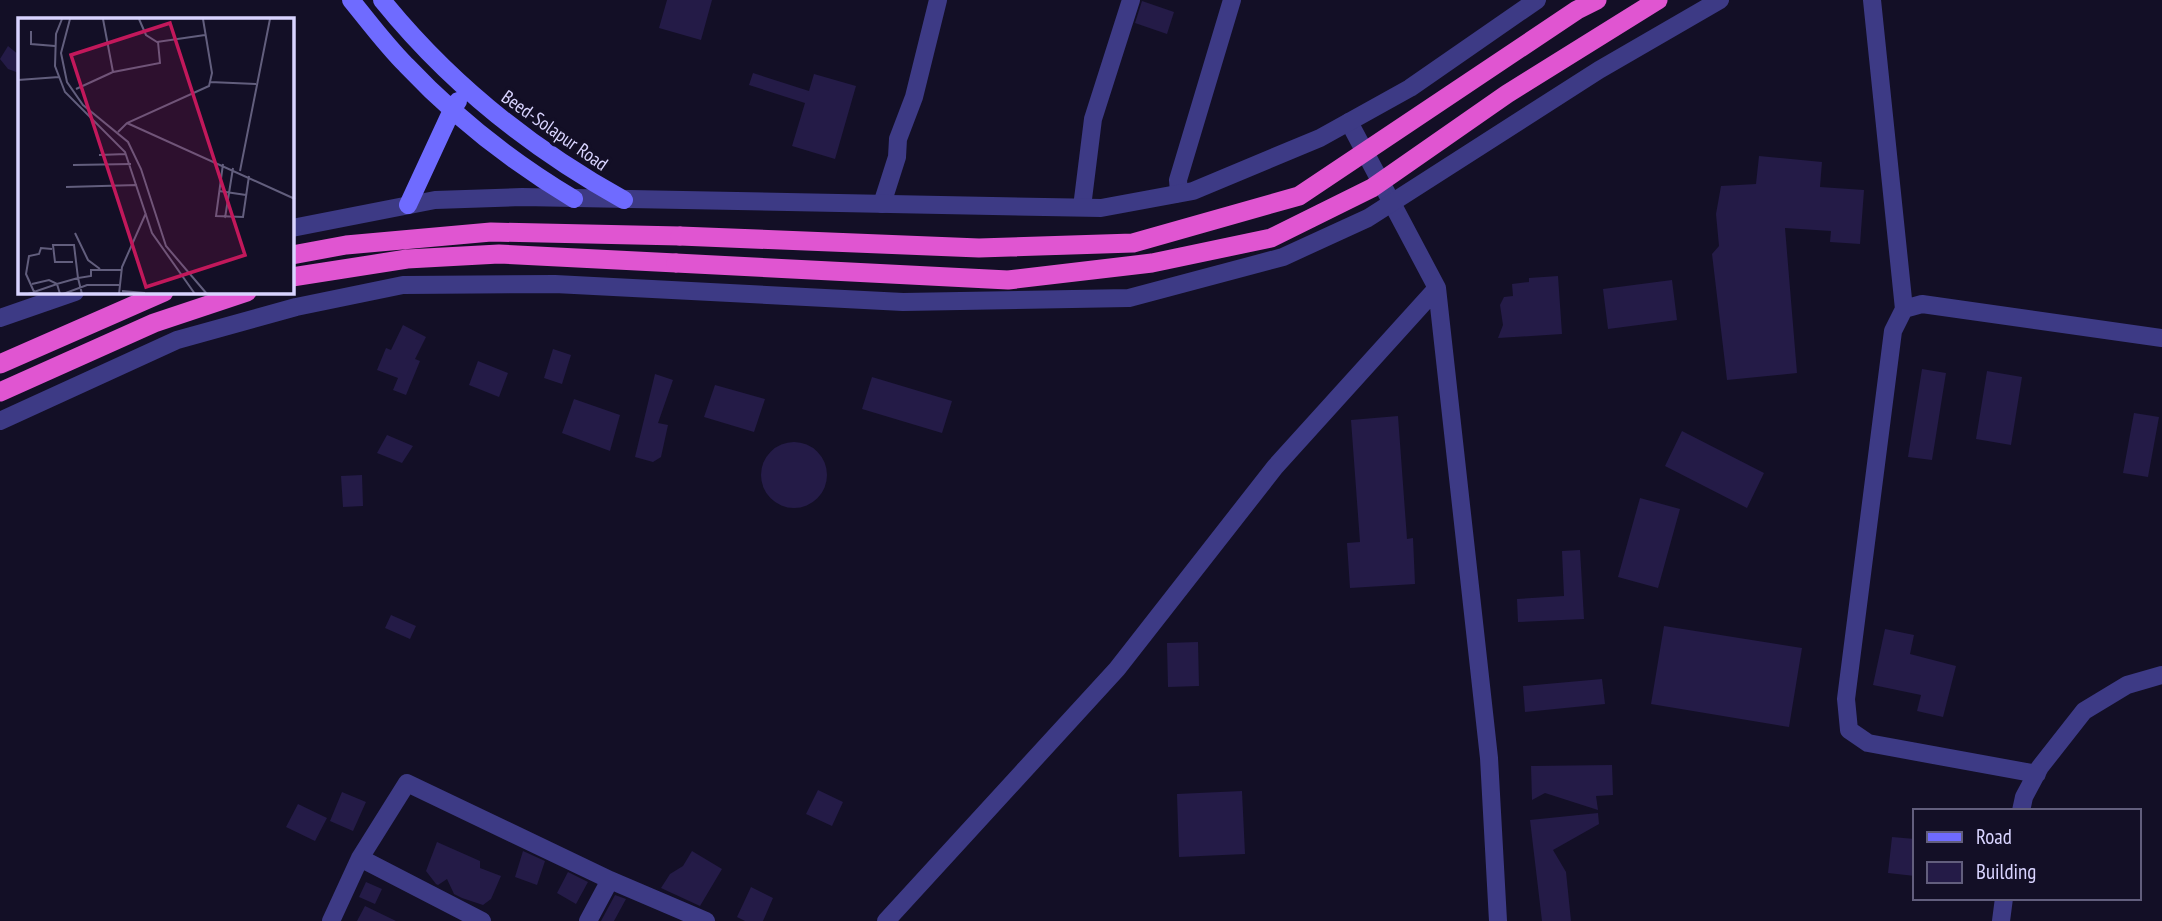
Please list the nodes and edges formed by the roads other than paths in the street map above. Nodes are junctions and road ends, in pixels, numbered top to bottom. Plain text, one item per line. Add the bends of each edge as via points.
1 (351, 0) edge
2 (382, 0) edge
3 (938, 0) edge
4 (1131, 0) edge
5 (1232, 0) edge
6 (1537, 0) edge
7 (1597, 0) edge
8 (1658, 0) edge
9 (1720, 0) edge
10 (1872, 0) edge
11 (466, 90) junction
12 (452, 110) junction
13 (1349, 122) junction
14 (1175, 194) junction
15 (574, 199) junction
16 (624, 200) junction
17 (1392, 203) junction
18 (882, 204) junction
19 (408, 205) junction
20 (1082, 207) junction
21 (294, 228) edge
22 (294, 255) edge
23 (294, 277) edge
24 (1437, 288) junction
25 (69, 294) edge
26 (159, 294) edge
27 (241, 294) edge
28 (1904, 309) junction
29 (0, 318) edge
30 (2162, 338) edge
31 (0, 364) edge
32 (0, 392) edge
33 (0, 421) edge
34 (2162, 675) edge
35 (2037, 774) junction
36 (2021, 809) edge
37 (360, 858) junction
38 (610, 880) junction
39 (2004, 900) edge
40 (331, 921) edge
41 (482, 921) edge
42 (588, 921) edge
43 (706, 921) edge
44 (886, 921) edge
45 (1498, 921) edge
46 (2001, 921) edge

1 - 12 main road
2 - 11 main road, Beed-Solapur Road
3 - 18 street
4 - 20 street via 1093,118
5 - 14 street
6 - 13 street via 1410,88
7 - 22 highway, bridge via 1299,196 1133,243 979,248 491,232 346,245
8 - 23 highway, bridge via 1507,94 1372,188 1270,238 1152,263 1008,280 499,254 407,259
9 - 17 street via 1599,70
10 - 28 street
11 - 12 main road
11 - 16 main road, Beed-Solapur Road via 541,150
12 - 15 main road via 500,150
12 - 19 main road
13 - 14 street via 1193,191
13 - 17 street
14 - 20 street via 1101,208
15 - 16 street
15 - 19 street via 435,200
16 - 18 street
17 - 24 street
17 - 33 street via 1283,257 1129,298 903,302 555,284 403,285 296,307 177,340
18 - 20 street
19 - 21 street
24 - 44 street via 1275,467 1117,669
24 - 45 street via 1489,758
25 - 29 street
26 - 31 highway
27 - 32 highway via 154,323
28 - 30 street via 1922,304
28 - 35 street via 1893,331 1846,699 1849,730 1868,743
34 - 35 street via 2127,685 2084,711
35 - 36 street
37 - 38 street via 407,783
37 - 40 street
37 - 41 street
38 - 42 street
38 - 43 street
39 - 46 street

